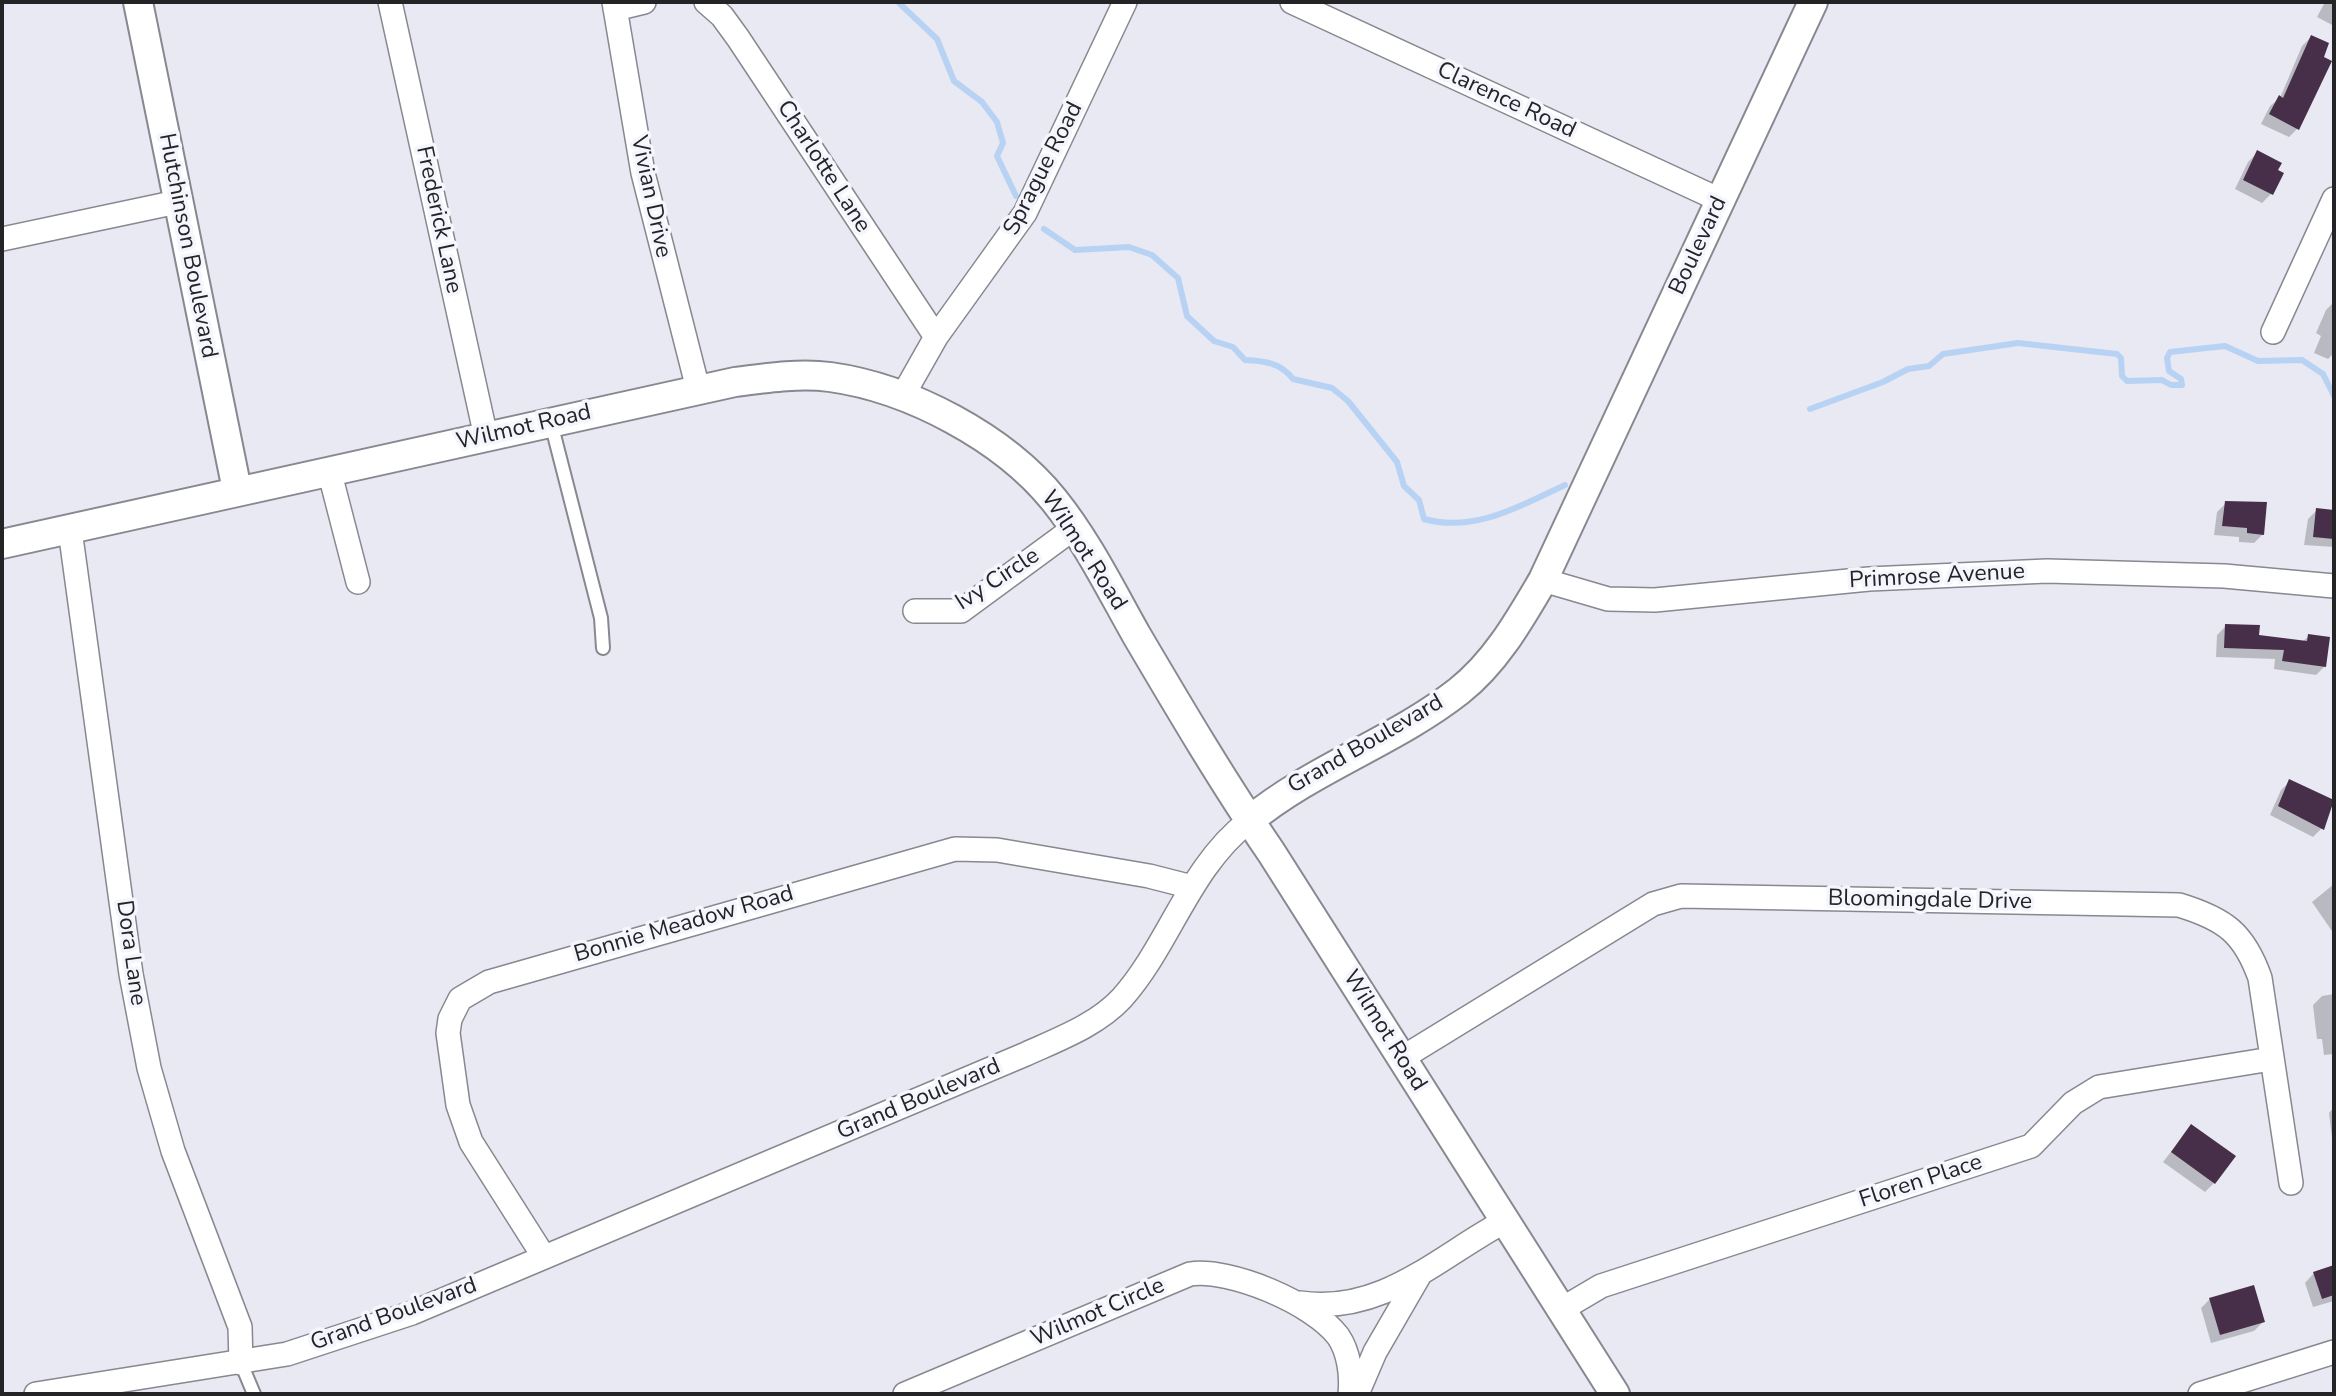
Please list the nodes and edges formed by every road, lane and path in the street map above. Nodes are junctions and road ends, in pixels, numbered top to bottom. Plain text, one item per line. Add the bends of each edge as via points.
1 (138, 2) edge
2 (390, 2) edge
3 (644, 2) edge
4 (706, 2) edge
5 (1125, 2) edge
6 (1292, 2) edge
7 (1813, 2) edge
8 (615, 5) edge
9 (2334, 200) edge
10 (1720, 201) junction
11 (177, 202) junction
12 (2, 239) edge
13 (2273, 332) dead end
14 (936, 337) junction
15 (698, 389) junction
16 (902, 397) junction
17 (551, 422) junction
18 (486, 437) junction
19 (330, 474) junction
20 (237, 490) junction
21 (1586, 490) joint
22 (1074, 528) junction
23 (70, 530) junction
24 (2, 544) edge
25 (1544, 580) junction
26 (358, 582) dead end
27 (2334, 586) edge
28 (915, 611) dead end
29 (603, 648) dead end
30 (1250, 821) junction
31 (1192, 887) junction
32 (1402, 1058) junction
33 (2272, 1059) junction
34 (2291, 1183) dead end
35 (1505, 1221) junction
36 (544, 1257) junction
37 (1421, 1273) junction
38 (1293, 1302) junction
39 (1562, 1309) junction
40 (2334, 1352) edge
41 (241, 1363) junction
42 (36, 1394) edge
43 (254, 1394) edge
44 (905, 1394) edge
45 (1350, 1394) edge
46 (1357, 1394) edge
47 (1615, 1394) edge
48 (2200, 1394) edge

1 - 11 street, Hutchinson Boulevard
2 - 18 street, Frederick Lane
3 - 8 street
4 - 14 street, Charlotte Lane via 738,38
5 - 14 street, Sprague Road via 1031,203
6 - 10 street, Clarence Road
7 - 10 street, Boulevard
8 - 15 street, Vivian Drive via 643,173
9 - 13 street
10 - 21 street, Boulevard
11 - 12 street
11 - 20 street, Hutchinson Boulevard
14 - 16 street, Sprague Road
15 - 16 street, Wilmot Road via 809,376 855,382
15 - 17 street, Wilmot Road
16 - 22 street, Wilmot Road via 1008,455 1033,476
17 - 18 street, Wilmot Road
17 - 29 lane via 601,618
18 - 19 street, Wilmot Road
19 - 20 street, Wilmot Road
19 - 26 street
20 - 23 street, Wilmot Road
21 - 25 street, Grand Boulevard
22 - 28 street, Ivy Circle via 961,611
22 - 30 street, Wilmot Road
23 - 24 street, Wilmot Road
23 - 41 street, Dora Lane via 131,974 149,1068 177,1163 240,1327
25 - 27 street, Primrose Avenue via 1608,599 1655,600 1870,579 2047,571 2224,576
25 - 30 street, Grand Boulevard via 1493,656 1460,691 1382,741 1282,794
30 - 31 street, Grand Boulevard via 1229,836
30 - 32 street, Wilmot Road
31 - 36 street, Grand Boulevard via 1129,989 1093,1022 1026,1055
31 - 36 street, Bonnie Meadow Road via 997,850 954,849 489,982 467,993 453,1009 448,1033 460,1113 471,1142
32 - 33 street, Bloomingdale Drive via 1653,904 1681,896 1708,896 2179,905 2212,917 2243,941 2260,978
32 - 35 street, Wilmot Road
33 - 34 street, Bloomingdale Drive
33 - 39 street, Floren Place via 2099,1087 2073,1103 2031,1146 1601,1286
35 - 37 street, Wilmot Circle
35 - 39 street, Wilmot Road
36 - 41 street, Grand Boulevard via 412,1314 287,1354
37 - 38 street, Wilmot Circle via 1346,1305
37 - 46 street, Wilmot Circle via 1386,1331
38 - 44 street, Wilmot Circle via 1216,1273 1190,1274
38 - 45 street, Wilmot Circle via 1339,1338 1349,1363
39 - 47 street, Wilmot Road
40 - 48 street
41 - 42 street, Grand Boulevard
41 - 43 lane

